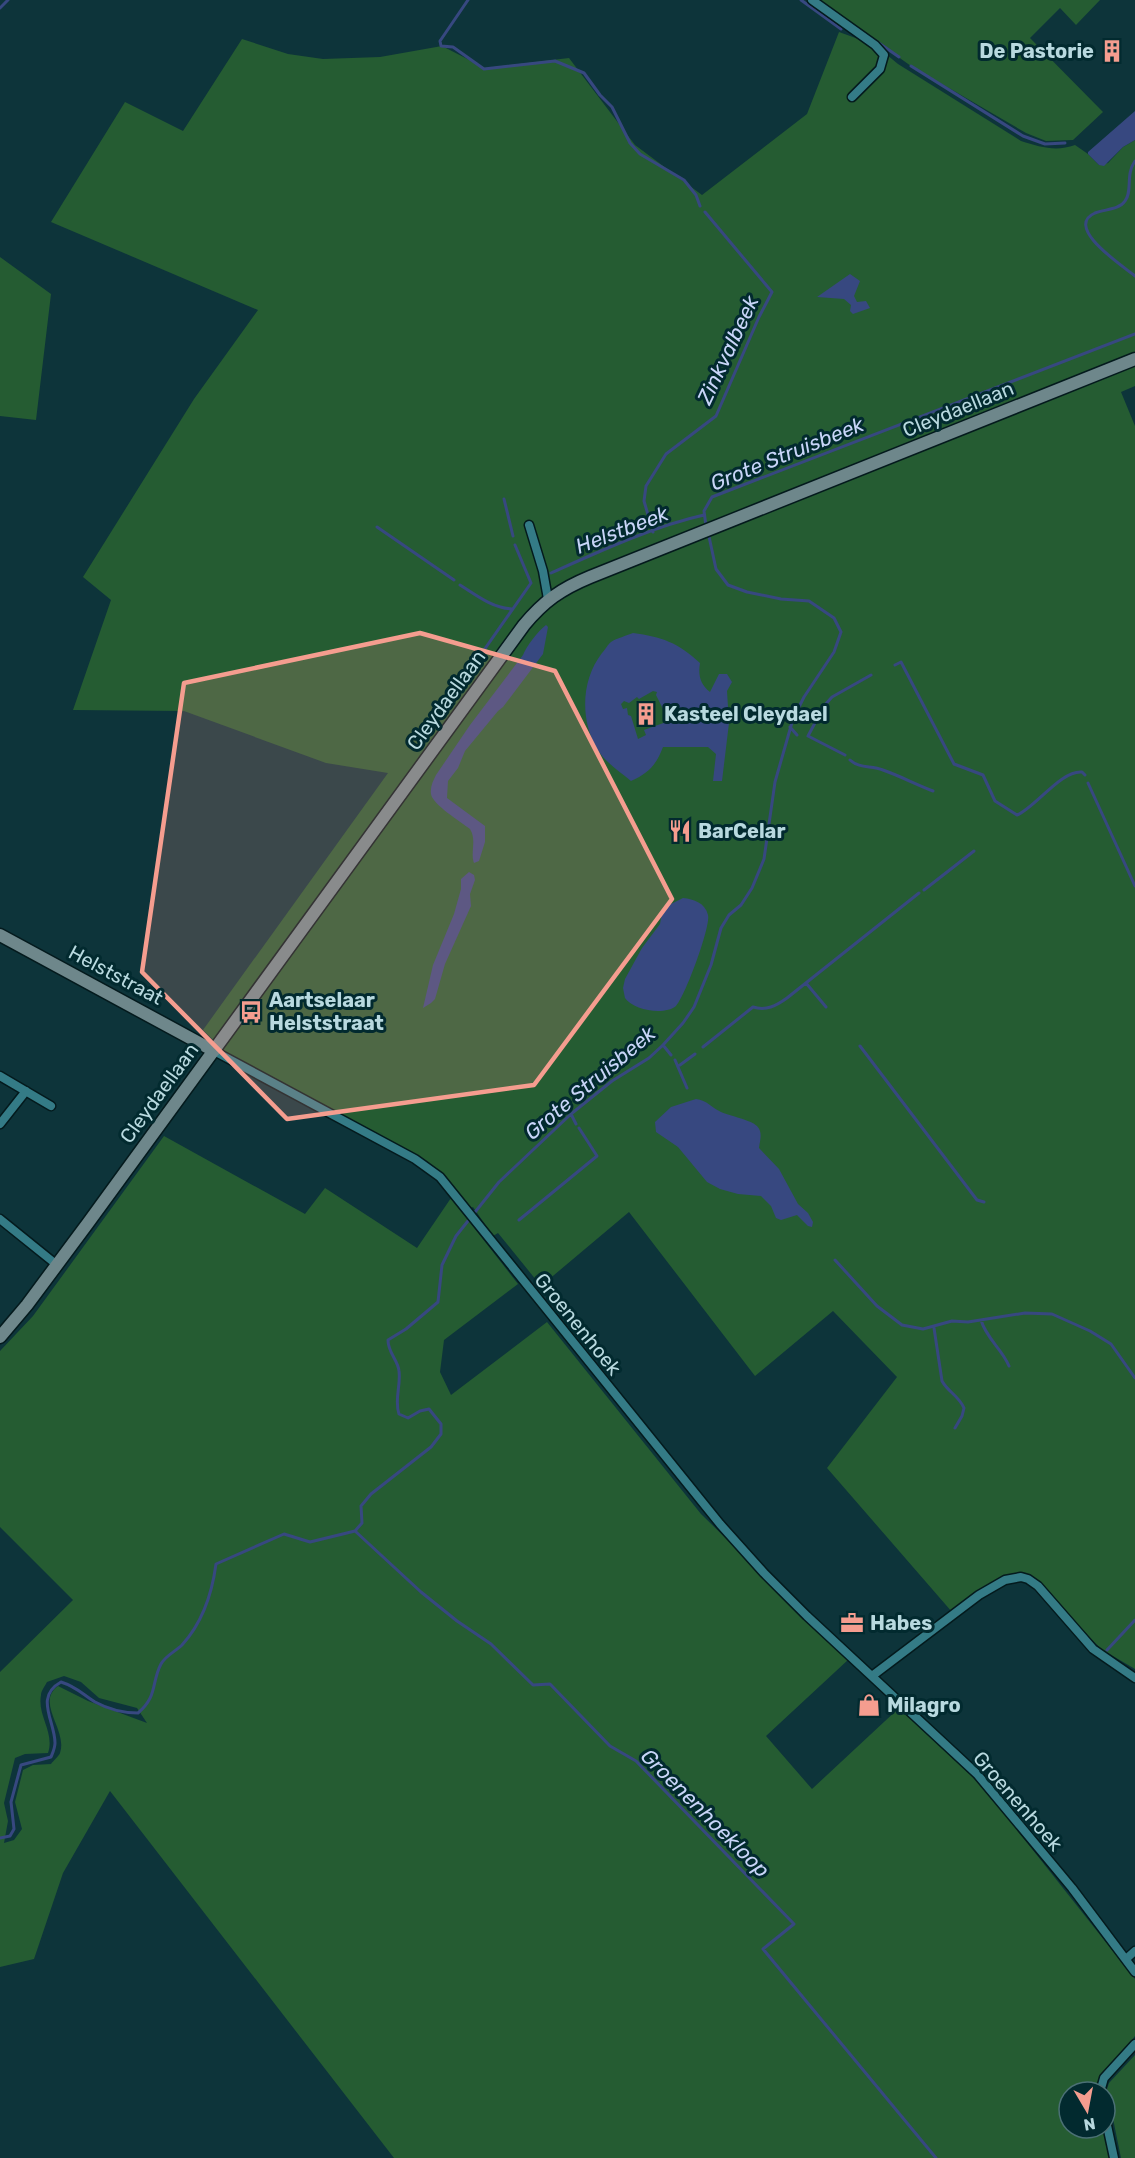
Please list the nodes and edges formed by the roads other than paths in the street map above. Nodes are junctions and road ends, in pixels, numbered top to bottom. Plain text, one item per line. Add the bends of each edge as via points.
1 (812, 0) edge
2 (852, 97) dead end
3 (1135, 359) edge
4 (529, 525) dead end
5 (548, 599) junction
6 (0, 935) edge
7 (214, 1051) junction
8 (0, 1076) edge
9 (26, 1091) junction
10 (51, 1106) dead end
11 (0, 1124) edge
12 (0, 1219) edge
13 (57, 1265) junction
14 (0, 1337) edge
15 (872, 1676) junction
16 (1135, 1678) edge
17 (1135, 1951) edge
18 (1126, 1959) junction
19 (1135, 1972) edge
20 (1135, 2044) edge
21 (1103, 2080) edge
22 (1110, 2140) edge
23 (1114, 2158) edge

1 - 2 street via 884,55 880,69
3 - 5 street, Cleydaellaan via 590,577
4 - 5 street
5 - 7 street, Cleydaellaan via 517,635
6 - 7 street, Helststraat
7 - 13 street, Cleydaellaan
7 - 15 street, Groenenhoek via 425,1164 440,1178 720,1524 764,1573
8 - 9 street
9 - 10 street
9 - 11 street
12 - 13 street
13 - 14 street, Cleydaellaan
15 - 16 street via 979,1595 1021,1576 1038,1586 1093,1649
15 - 18 street, Groenenhoek via 977,1774
17 - 18 street
18 - 19 street, Groenenhoek
20 - 21 street
22 - 23 street

